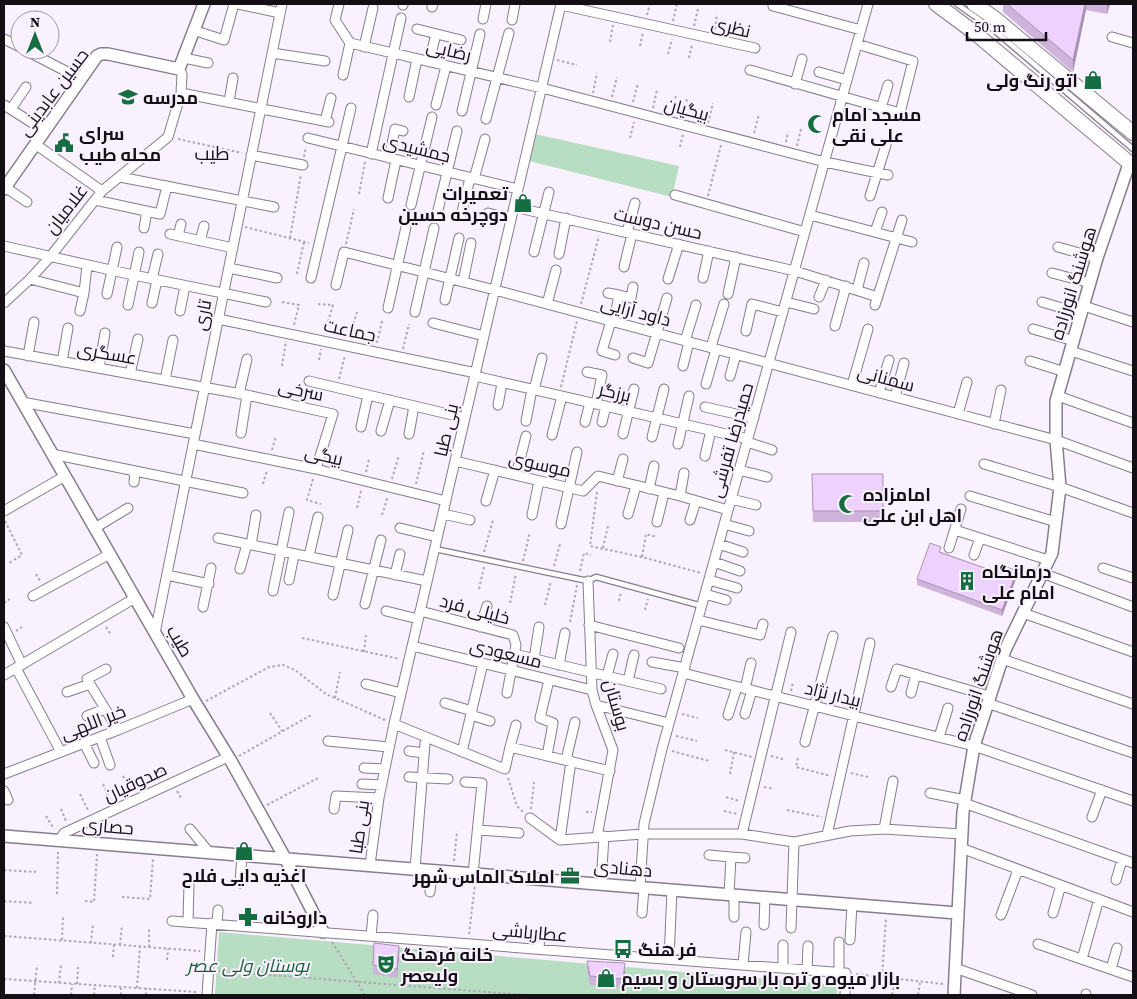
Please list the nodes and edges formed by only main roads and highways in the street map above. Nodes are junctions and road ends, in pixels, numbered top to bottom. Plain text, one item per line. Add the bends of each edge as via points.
1 (204, 4) edge
2 (936, 4) edge
3 (974, 4) edge
4 (1133, 133) edge
5 (1131, 165) edge
6 (5, 184) edge
7 (4, 370) edge
8 (4, 836) edge
9 (285, 858) junction
10 (957, 913) junction
11 (324, 932) road end
12 (954, 991) edge

1 - 6 main road, حسین عابدینی via 182,63 97,56
2 - 5 main road
3 - 4 main road
5 - 10 main road, هوشنگ انورزاده via 1097,258 1056,402 1060,487 1052,552 1002,659 974,746 964,802
7 - 9 main road, طیب
8 - 9 main road, حصاری
9 - 10 main road, دهنادی
9 - 11 main road, طیب
10 - 12 main road, هوشنگ انورزاده

